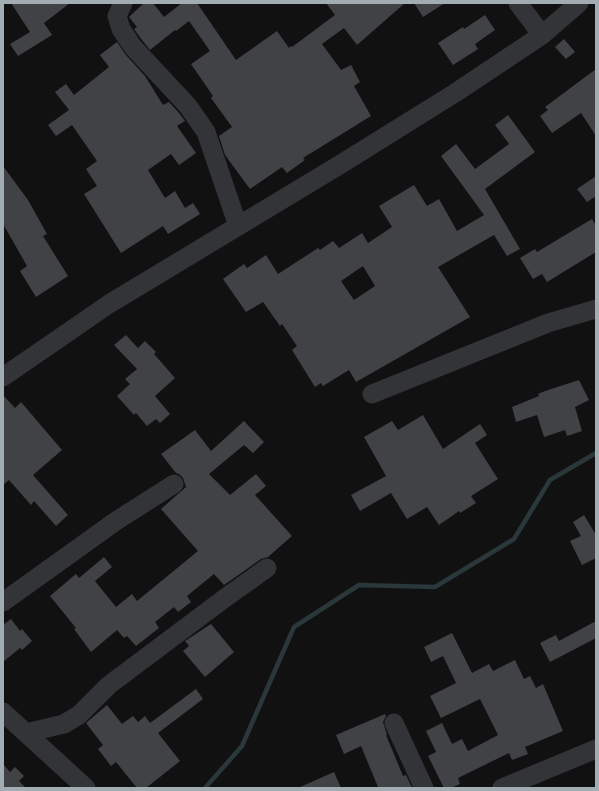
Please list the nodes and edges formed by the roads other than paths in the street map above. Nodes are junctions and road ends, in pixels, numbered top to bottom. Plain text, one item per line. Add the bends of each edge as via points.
1 (122, 3) edge
2 (518, 3) edge
3 (578, 3) edge
4 (542, 35) junction
5 (238, 226) junction
6 (596, 309) edge
7 (3, 377) edge
8 (372, 394) dead end
9 (174, 484) dead end
10 (267, 568) dead end
11 (3, 602) edge
12 (3, 712) edge
13 (394, 723) dead end
14 (26, 733) junction
15 (596, 749) edge
16 (86, 788) edge
17 (424, 788) edge
18 (502, 788) edge

1 - 5 street via 117,16 121,29 134,47 188,106 206,132
2 - 4 street
3 - 4 street
4 - 5 street via 455,93
5 - 7 street via 109,304
6 - 8 street via 548,323
9 - 11 street via 116,521
10 - 14 street via 109,685 79,715 64,724
12 - 14 street
13 - 17 street
14 - 16 street
15 - 18 street

